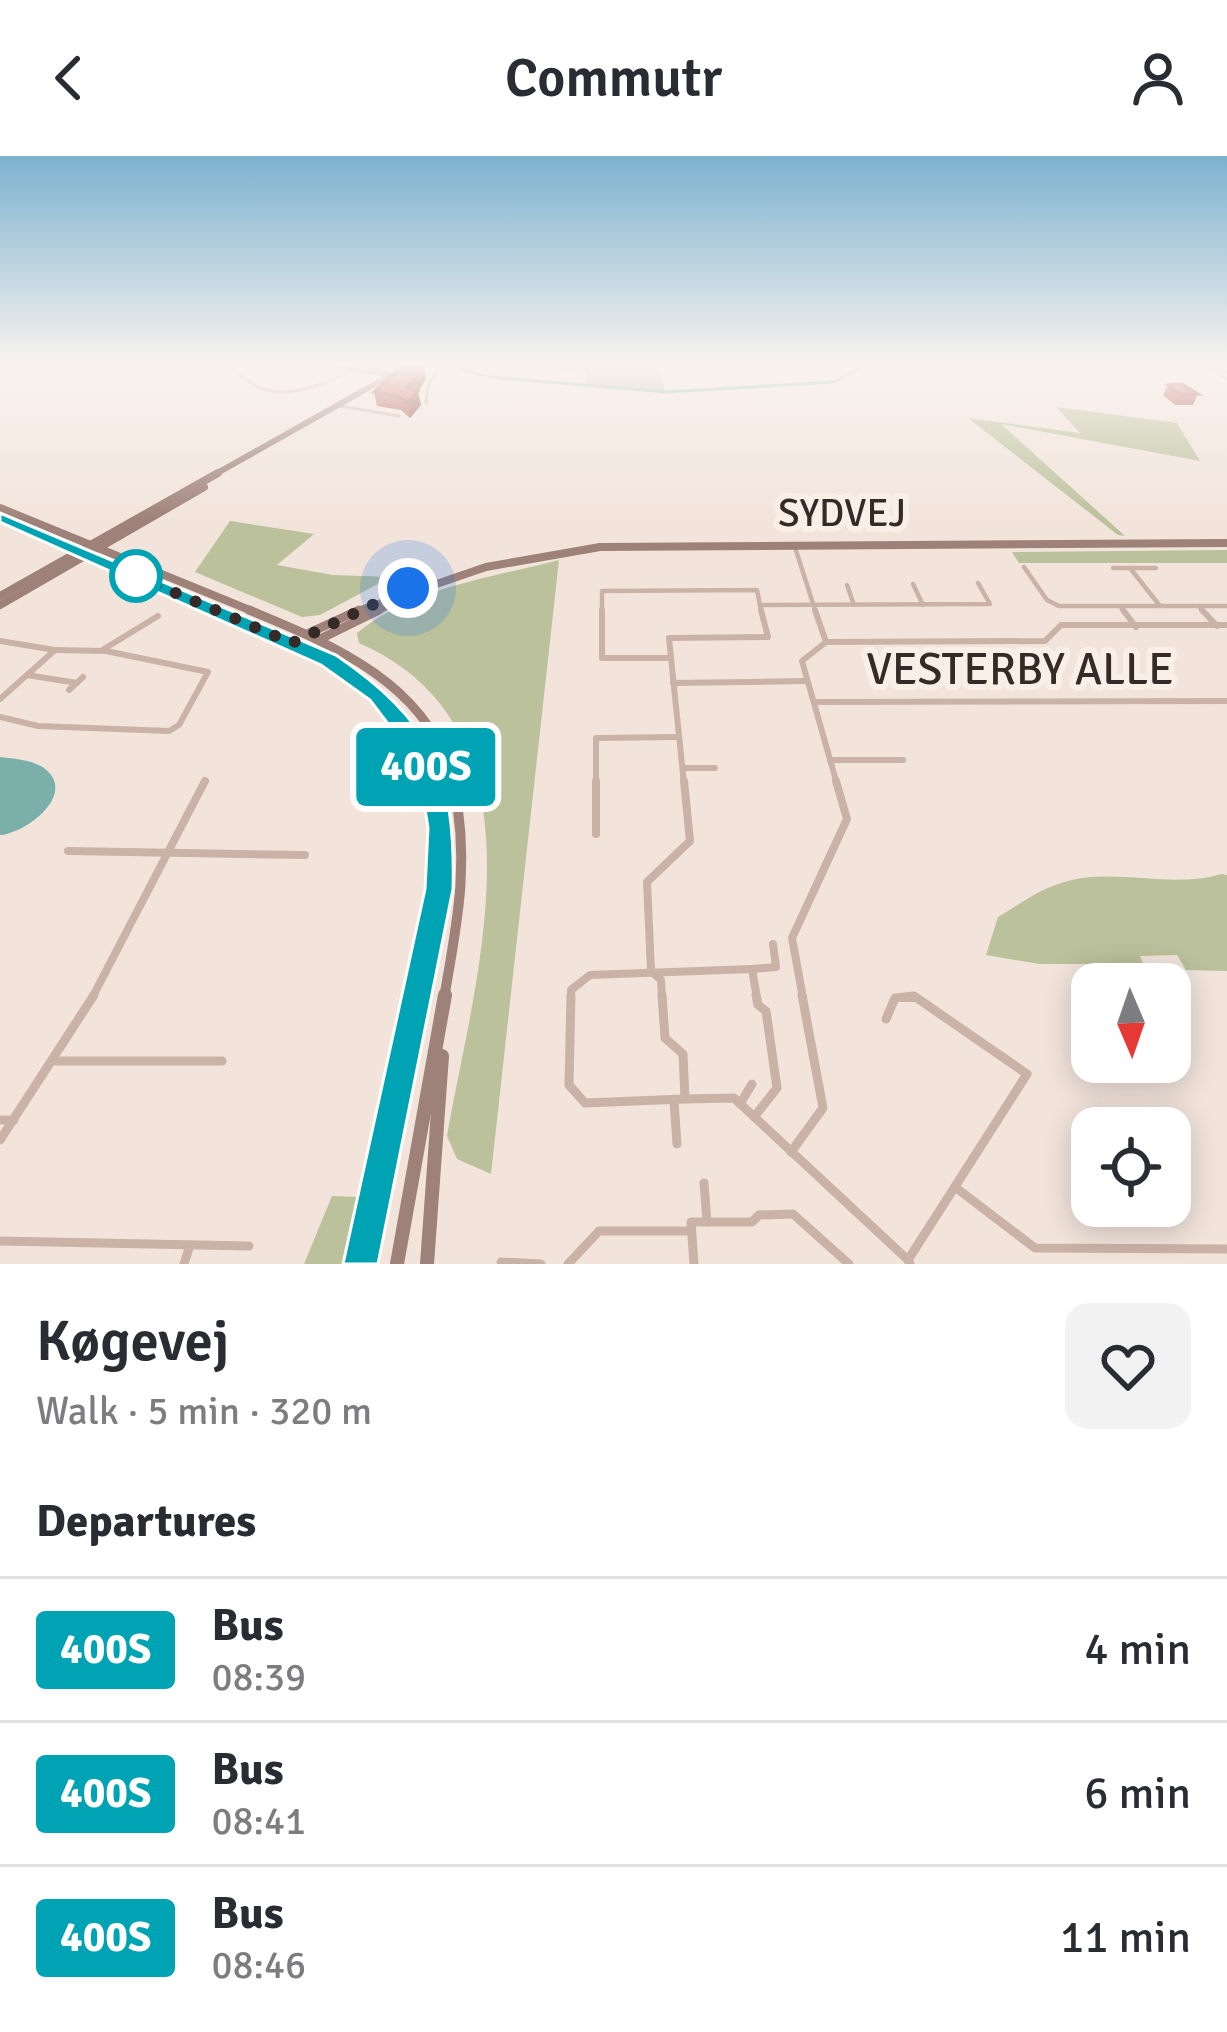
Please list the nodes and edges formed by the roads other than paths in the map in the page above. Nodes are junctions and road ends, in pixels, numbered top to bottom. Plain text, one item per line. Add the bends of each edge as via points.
1 (321, 417) edge
2 (285, 437) junction
3 (0, 508) edge
4 (0, 518) edge
5 (794, 543) junction
6 (1227, 543) edge
7 (88, 550) junction
8 (1024, 567) dead end
9 (1113, 568) dead end
10 (1130, 568) junction
11 (1156, 568) dead end
12 (460, 574) junction
13 (913, 584) dead end
14 (977, 584) dead end
15 (847, 585) dead end
16 (0, 602) edge
17 (923, 604) junction
18 (760, 605) junction
19 (813, 605) junction
20 (854, 605) junction
21 (1120, 606) junction
22 (1160, 606) junction
23 (1199, 606) junction
24 (1227, 606) edge
25 (158, 616) dead end
26 (1221, 626) edge
27 (1136, 627) junction
28 (320, 639) junction
29 (0, 641) edge
30 (302, 641) junction
31 (826, 642) junction
32 (55, 650) junction
33 (100, 651) junction
34 (671, 658) junction
35 (27, 675) junction
36 (767, 681) junction
37 (807, 681) junction
38 (674, 682) junction
39 (70, 690) dead end
40 (770, 697) dead end
41 (0, 699) edge
42 (1227, 701) edge
43 (814, 703) junction
44 (0, 717) edge
45 (679, 737) junction
46 (830, 760) junction
47 (682, 768) junction
48 (716, 768) dead end
49 (896, 770) dead end
50 (205, 780) dead end
51 (596, 833) dead end
52 (68, 851) dead end
53 (167, 853) junction
54 (305, 855) dead end
55 (772, 944) dead end
56 (752, 969) junction
57 (655, 975) junction
58 (448, 997) junction
59 (886, 1019) dead end
60 (56, 1061) junction
61 (222, 1061) dead end
62 (752, 1084) dead end
63 (680, 1100) junction
64 (740, 1104) junction
65 (754, 1117) junction
66 (0, 1120) edge
67 (14, 1120) junction
68 (0, 1140) edge
69 (677, 1144) dead end
70 (791, 1152) junction
71 (704, 1183) dead end
72 (955, 1186) junction
73 (707, 1222) junction
74 (691, 1231) junction
75 (0, 1241) edge
76 (190, 1245) junction
77 (249, 1246) dead end
78 (1227, 1249) edge
79 (501, 1262) edge
80 (909, 1262) edge
81 (184, 1264) edge
82 (363, 1264) edge
83 (397, 1264) edge
84 (428, 1264) edge
85 (541, 1264) edge
86 (568, 1264) edge
87 (694, 1264) edge
88 (849, 1264) edge

1 - 2 street
2 - 7 street
2 - 7 street
3 - 7 street
4 - 7 street
5 - 6 street, SYDVEJ
5 - 12 street, SYDVEJ via 600,548
5 - 19 street
7 - 16 street
7 - 30 street
7 - 30 street
8 - 21 street via 1059,605
9 - 10 street
10 - 11 street
10 - 22 street
12 - 28 street, SYDVEJ
12 - 30 street, SYDVEJ via 396,593
13 - 17 street
14 - 17 street via 989,604
15 - 20 street
17 - 20 street
18 - 19 street
18 - 34 street via 768,638 669,638
18 - 34 street via 757,590 602,591 602,658
19 - 20 street
19 - 31 street
21 - 22 street
21 - 27 street
22 - 23 street
23 - 24 street
23 - 26 street
25 - 33 street
26 - 27 street
27 - 31 street via 1061,625 1045,641
28 - 30 street, SYDVEJ
28 - 58 street via 406,696 450,765 466,848
29 - 32 street
30 - 82 street via 364,682 403,723 428,771 441,828 434,926
31 - 37 street via 803,658
32 - 33 street
32 - 35 street
33 - 44 street via 208,672 176,729 38,726
34 - 38 street
35 - 39 street via 80,680
35 - 41 street
36 - 37 street
36 - 38 street
36 - 40 street
37 - 43 street
38 - 45 street
42 - 43 street, VESTERBY ALLE
43 - 46 street
45 - 47 street
45 - 51 street via 596,738
46 - 49 street via 898,760
46 - 70 street via 847,819 792,938 824,1108
47 - 48 street
47 - 57 street via 690,841 647,882
50 - 53 street
52 - 53 street
53 - 54 street
53 - 60 street
55 - 56 street via 776,967
56 - 57 street
56 - 65 street via 777,1088
57 - 63 street via 662,980 665,1038 683,1054
57 - 63 street via 590,975 571,990 569,1085 585,1103
58 - 83 street
58 - 84 street
59 - 72 street via 895,998 914,996 1027,1075
60 - 61 street
60 - 67 street
62 - 64 street
63 - 64 street
63 - 69 street
64 - 65 street
65 - 70 street
66 - 67 street
67 - 68 street
70 - 80 street
71 - 73 street
72 - 78 street via 1035,1248
72 - 80 street
73 - 74 street via 691,1222
73 - 88 street via 793,1214
74 - 86 street via 599,1231
74 - 87 street
75 - 76 street
76 - 77 street
76 - 81 street
79 - 85 street

